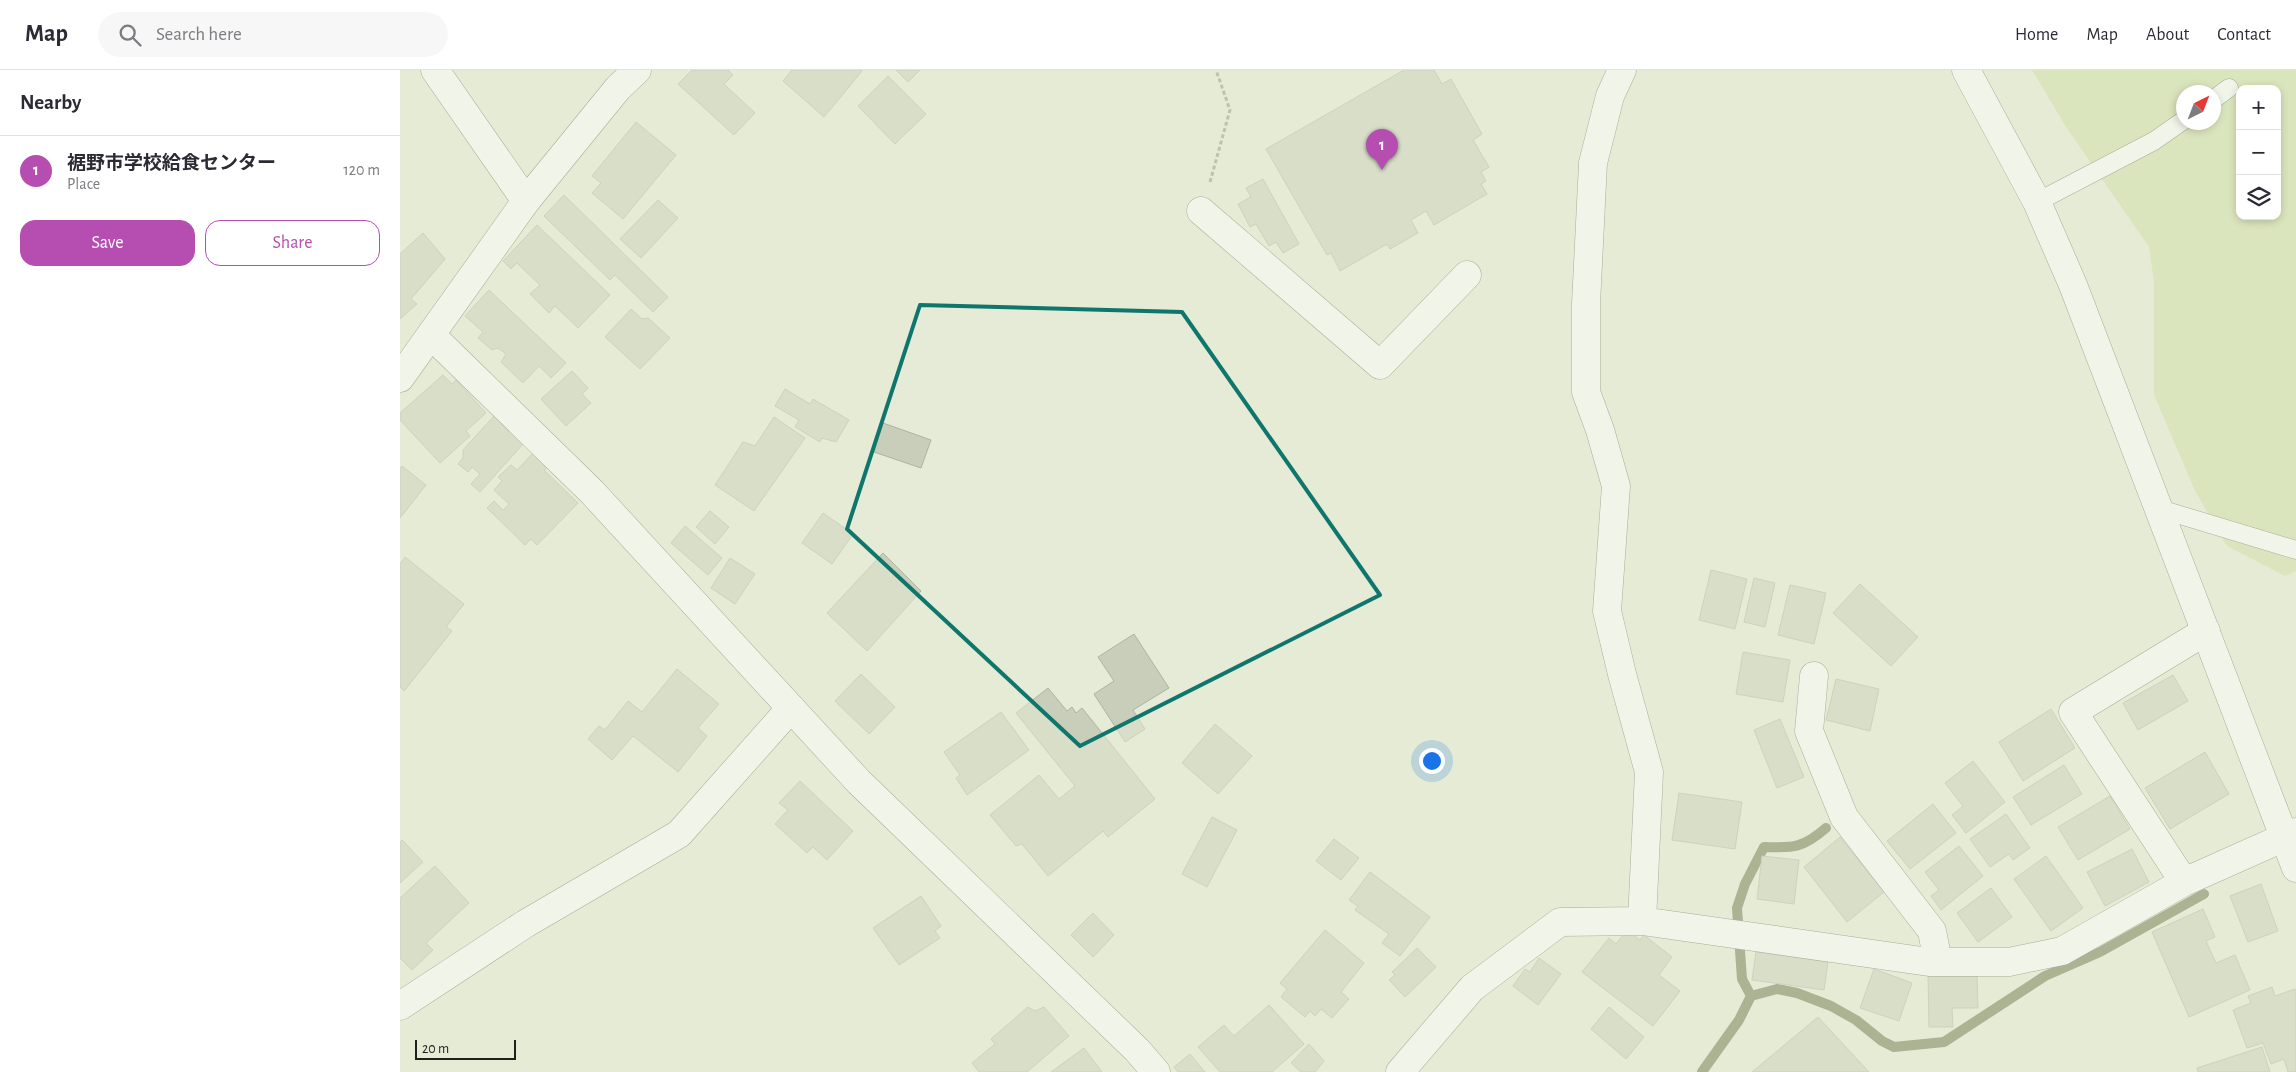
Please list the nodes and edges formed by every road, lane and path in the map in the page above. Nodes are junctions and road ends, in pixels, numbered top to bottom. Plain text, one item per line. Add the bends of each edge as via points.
1 (436, 70) edge
2 (637, 70) edge
3 (1216, 70) edge
4 (1622, 70) edge
5 (1966, 70) edge
6 (2229, 88) dead end
7 (2221, 94) edge
8 (2176, 126) edge
9 (526, 201) junction
10 (2037, 202) junction
11 (1202, 211) joint
12 (1466, 275) dead end
13 (431, 335) junction
14 (400, 378) edge
15 (2160, 509) junction
16 (2296, 550) edge
17 (2206, 631) junction
18 (1814, 676) dead end
19 (791, 708) junction
20 (2290, 835) edge
21 (2296, 868) edge
22 (2184, 882) junction
23 (1642, 921) junction
24 (1938, 962) junction
25 (400, 1006) edge
26 (1156, 1072) edge
27 (1400, 1072) edge

1 - 9 street
2 - 9 street via 618,88
3 - 11 path via 1230,110
4 - 23 street via 1610,96 1593,163 1586,304 1586,392 1616,486 1607,611 1649,772
5 - 10 street
6 - 7 lane
8 - 10 lane via 2154,141
9 - 13 street
10 - 15 street via 2074,285
11 - 12 street via 1380,365
13 - 14 street
13 - 19 street via 592,492
15 - 16 lane
15 - 17 street
17 - 20 street
17 - 22 street via 2073,712
18 - 24 street via 1809,731 1844,817 1932,931
19 - 25 street via 679,834 525,924
19 - 26 street via 859,782
20 - 21 street
20 - 22 street
22 - 24 street via 2062,951 2009,962
23 - 24 street
23 - 27 street via 1560,922 1472,988

